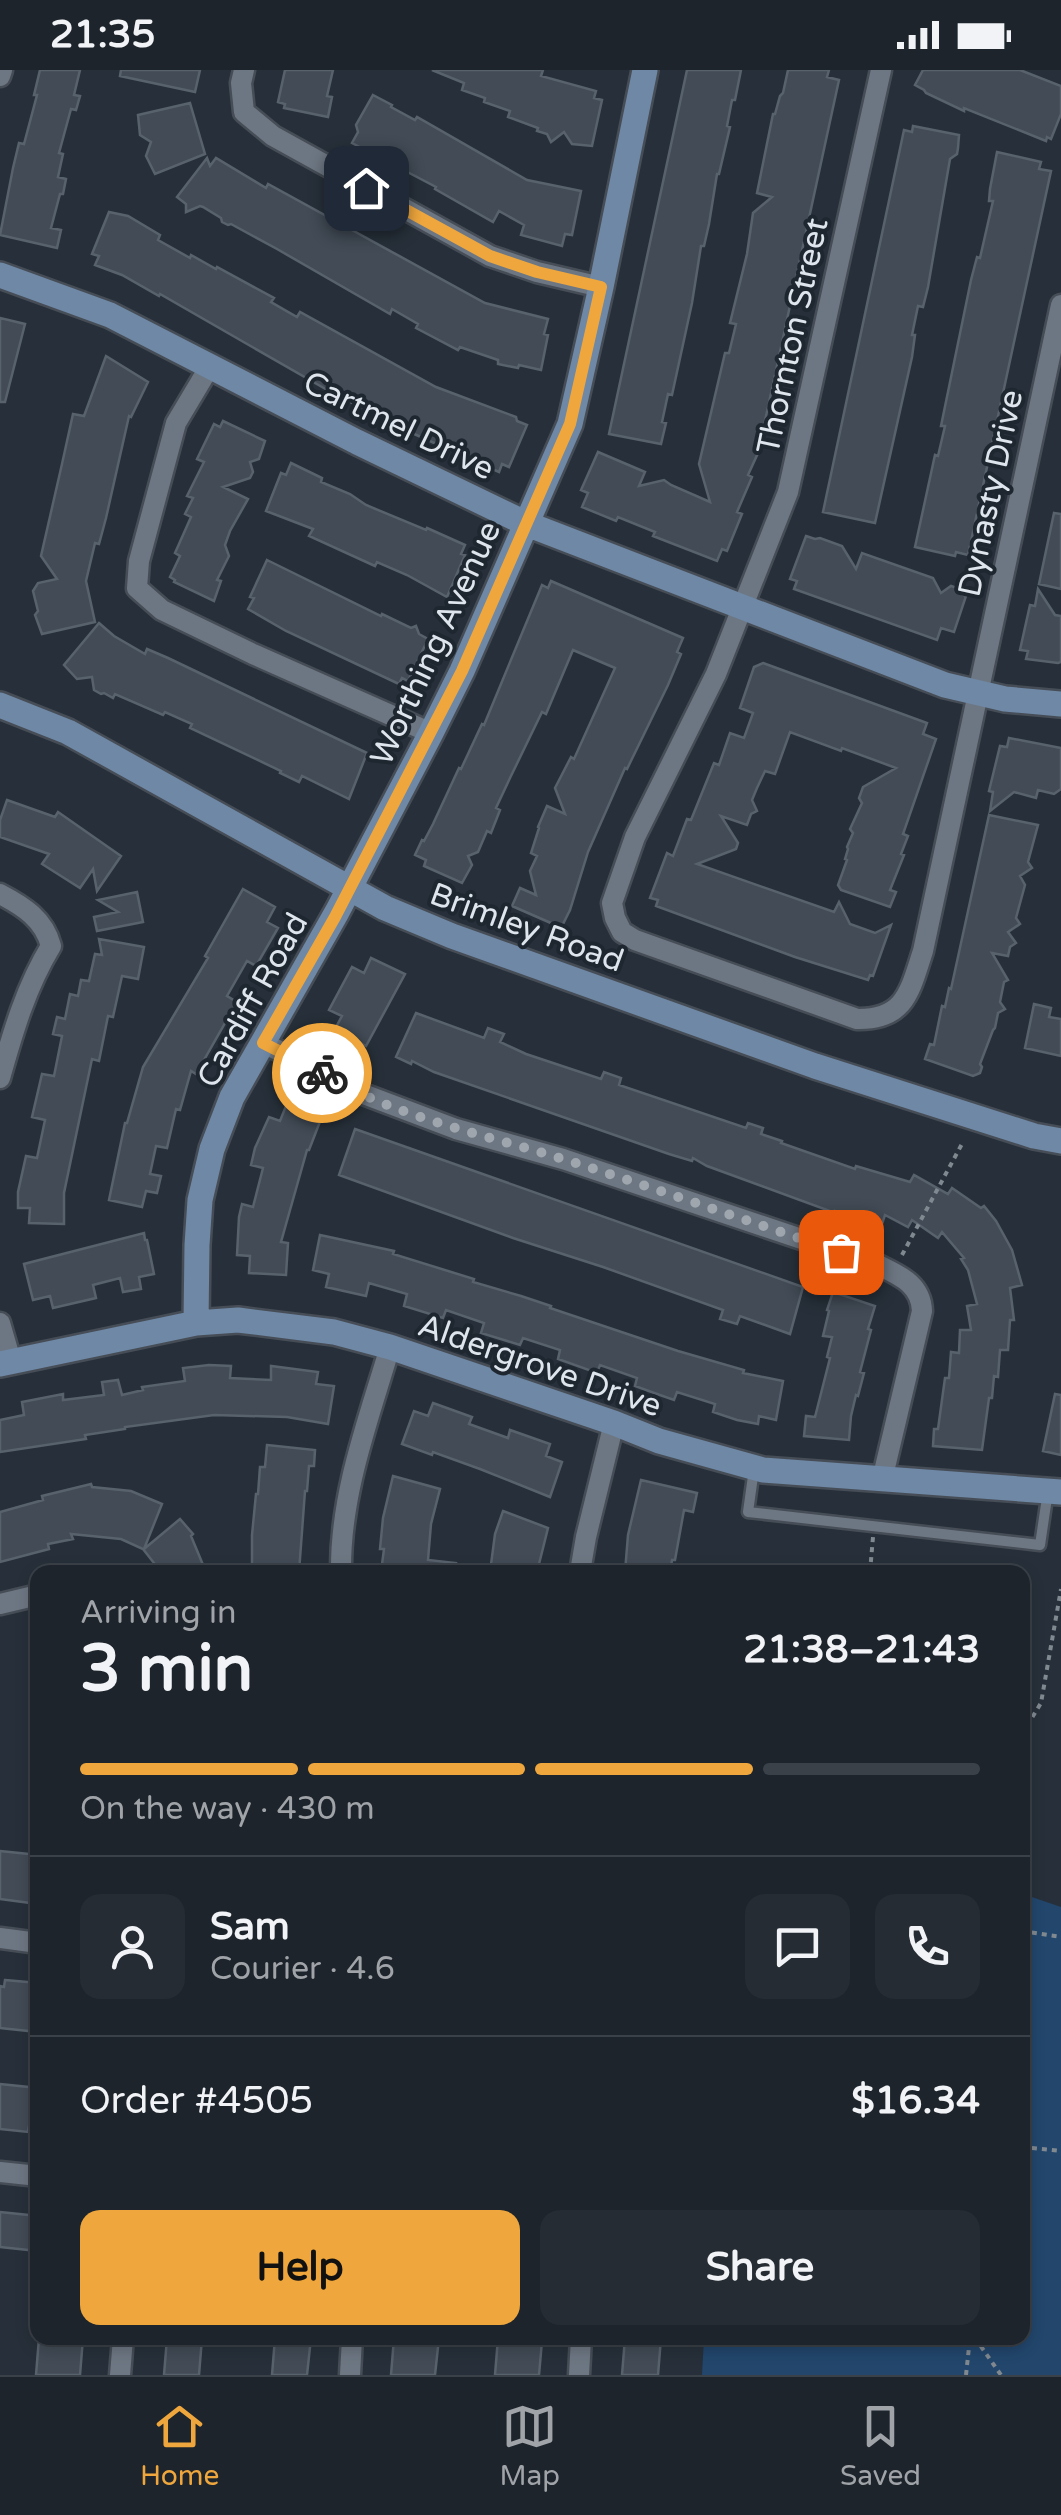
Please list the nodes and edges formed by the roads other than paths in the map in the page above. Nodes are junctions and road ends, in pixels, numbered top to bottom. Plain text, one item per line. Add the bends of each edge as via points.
1 (244, 70) edge
2 (644, 70) edge
3 (881, 70) edge
4 (0, 275) edge
5 (601, 287) junction
6 (1061, 305) edge
7 (210, 366) junction
8 (526, 524) junction
9 (742, 608) junction
10 (978, 694) junction
11 (1061, 704) edge
12 (0, 705) edge
13 (431, 733) junction
14 (350, 888) junction
15 (0, 894) edge
16 (263, 1043) junction
17 (0, 1078) edge
18 (1061, 1140) edge
19 (0, 1323) edge
20 (196, 1323) junction
21 (390, 1347) junction
22 (6, 1362) edge
23 (614, 1424) junction
24 (754, 1468) junction
25 (882, 1480) junction
26 (1055, 1491) edge
27 (341, 1565) edge
28 (581, 1565) edge
29 (30, 1598) edge
30 (0, 1604) edge
31 (0, 1938) edge
32 (30, 1941) edge
33 (0, 2172) edge
34 (30, 2175) edge
35 (122, 2345) edge
36 (352, 2345) edge
37 (581, 2345) edge
38 (120, 2375) edge
39 (350, 2375) edge
40 (579, 2375) edge

1 - 5 street via 244,112 273,136 490,256
2 - 5 street, Worthing Avenue
3 - 9 street, Thornton Street via 788,492
4 - 7 street, Cartmel Drive via 91,307
5 - 8 street, Worthing Avenue via 570,424
6 - 10 street, Dynasty Drive
7 - 8 street, Cartmel Drive
7 - 13 street via 176,423 139,561 138,588 162,610
8 - 9 street, Cartmel Drive
8 - 13 street, Worthing Avenue
9 - 10 street, Cartmel Drive
9 - 10 street, Thornton Street via 635,837 612,903 622,932 634,940 857,1019 877,1020 896,1010 908,997 923,951
10 - 11 street, Cartmel Drive
12 - 14 street, Brimley Road via 68,732
13 - 14 street, Worthing Avenue
14 - 16 street, Cardiff Road
14 - 18 street, Brimley Road via 452,936 815,1066
15 - 17 street via 36,918 51,946 14,1026
16 - 20 street, Cardiff Road via 232,1097 200,1200
16 - 25 street via 350,1089 456,1129 876,1264 913,1284 922,1311
19 - 22 street
20 - 21 street, Aldergrove Drive via 238,1320 314,1329
20 - 22 street, Aldergrove Drive
21 - 23 street, Aldergrove Drive
21 - 27 street via 352,1470
23 - 24 street, Aldergrove Drive
23 - 28 street
24 - 25 street, Aldergrove Drive
24 - 26 lane via 748,1512 1040,1545
25 - 26 street, Aldergrove Drive
29 - 30 street
31 - 32 street
33 - 34 street
35 - 38 street
36 - 39 street
37 - 40 street

